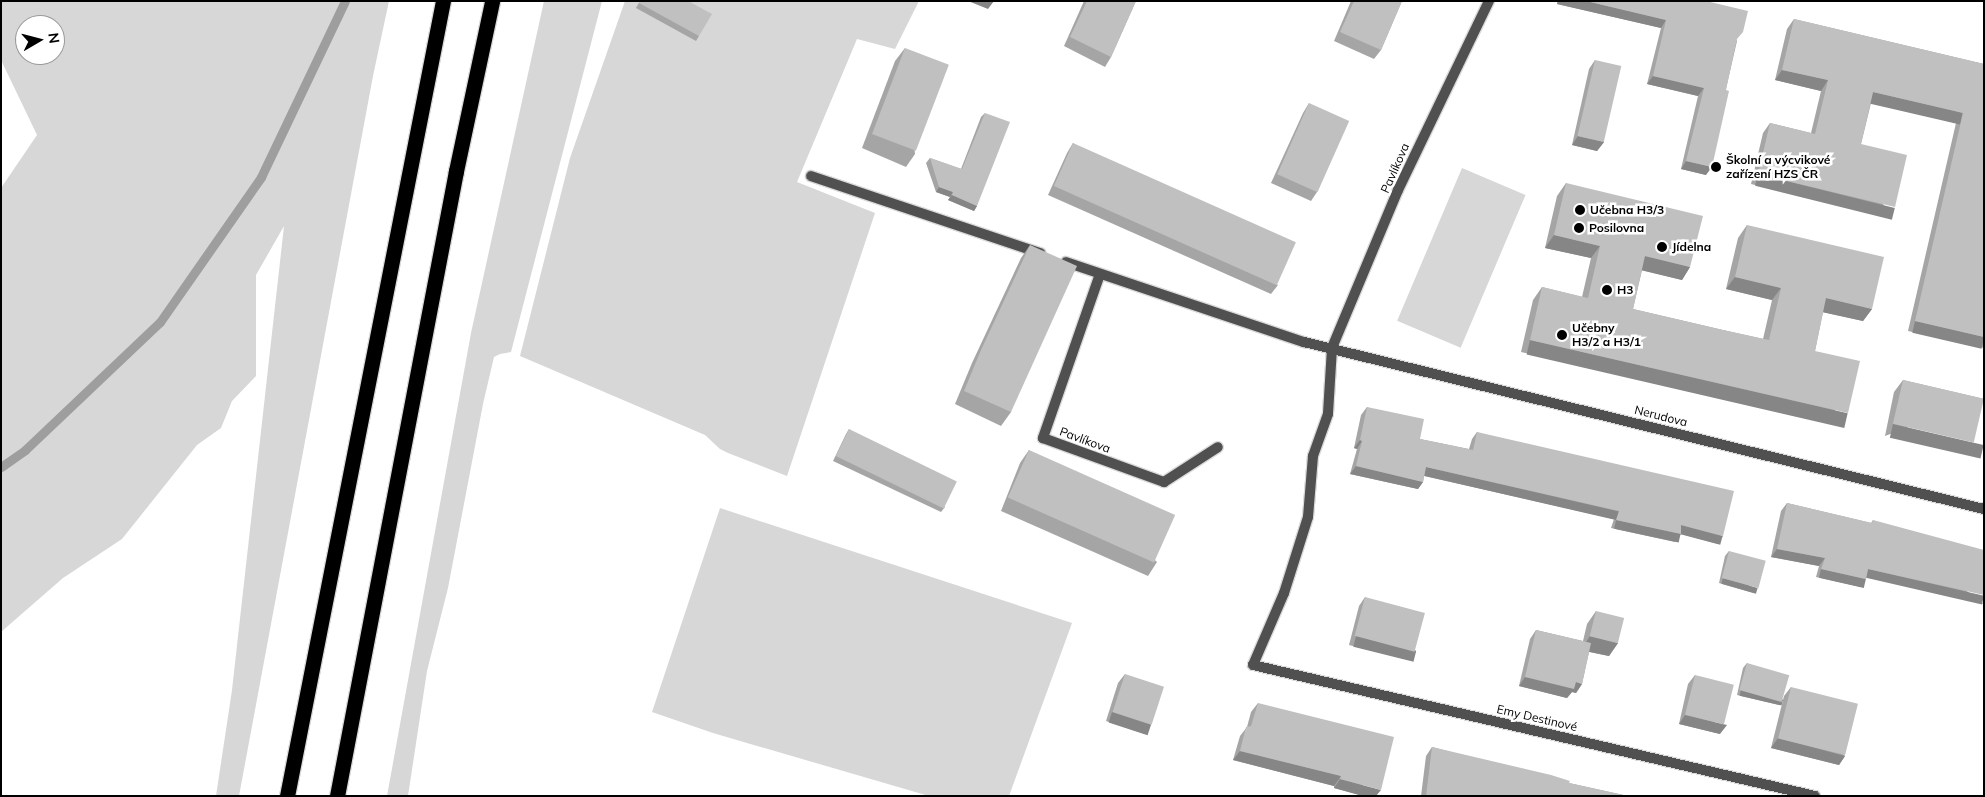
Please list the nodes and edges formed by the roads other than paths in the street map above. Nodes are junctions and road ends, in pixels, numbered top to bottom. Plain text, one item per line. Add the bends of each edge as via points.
1 (442, 1) edge
2 (492, 1) edge
3 (1489, 1) edge
4 (811, 176) dead end
5 (1100, 274) junction
6 (1332, 348) junction
7 (1218, 447) dead end
8 (1984, 509) edge
9 (1253, 665) joint
10 (287, 796) edge
11 (337, 796) edge
12 (1815, 796) edge

1 - 10 highway
2 - 11 highway
3 - 6 street, Pavlíkova via 1402,181
4 - 5 street
5 - 6 street via 1304,342
5 - 7 street, Pavlíkova via 1043,438 1164,482
6 - 8 street, Nerudova
6 - 9 street, Pavlíkova via 1328,414 1313,456 1308,517 1284,593
9 - 12 street, Emy Destinové

